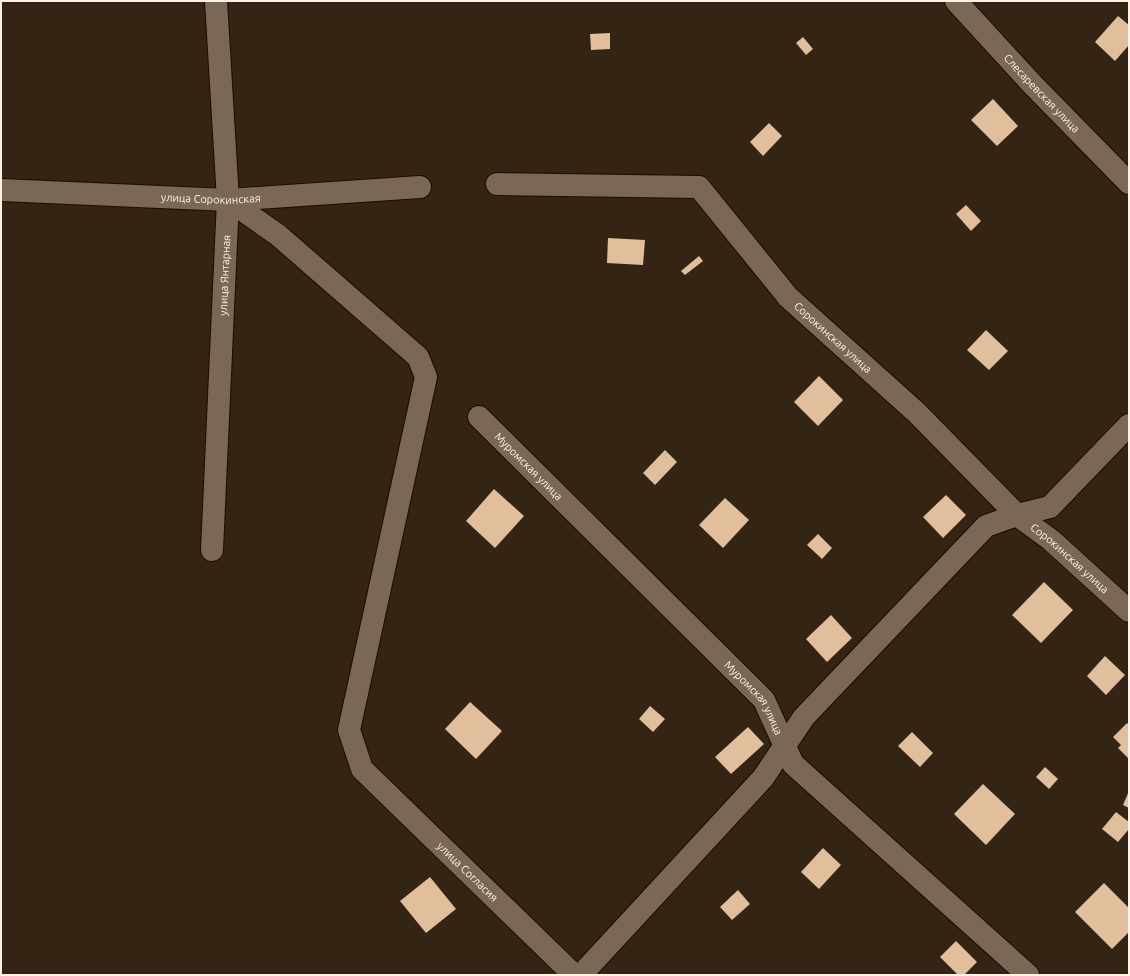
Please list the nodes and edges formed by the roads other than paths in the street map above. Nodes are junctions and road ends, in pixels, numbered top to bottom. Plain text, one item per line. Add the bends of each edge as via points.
1 (216, 1) edge
2 (956, 1) edge
3 (1129, 183) edge
4 (497, 184) dead end
5 (420, 187) dead end
6 (1, 190) edge
7 (228, 200) junction
8 (480, 417) dead end
9 (1129, 425) edge
10 (1017, 515) junction
11 (212, 550) dead end
12 (1129, 611) edge
13 (784, 746) junction
14 (574, 975) edge
15 (581, 975) edge
16 (1028, 975) edge

1 - 7 street, улица Янтарная
2 - 3 street, Слесаревская улица via 1032,84
4 - 10 street, Сорокинская улица via 699,187 788,297 918,413
5 - 7 street, улица Сорокинская
6 - 7 street, улица Сорокинская
7 - 11 street, улица Янтарная
7 - 14 street, улица Согласия via 278,235 418,357 426,377 349,730 362,769
8 - 13 street, Муромская улица via 764,700
9 - 10 street via 1050,507
10 - 12 street, Сорокинская улица via 1051,540
10 - 13 street via 986,526 804,717
13 - 15 street via 764,778
13 - 16 street, Муромская улица via 793,764

